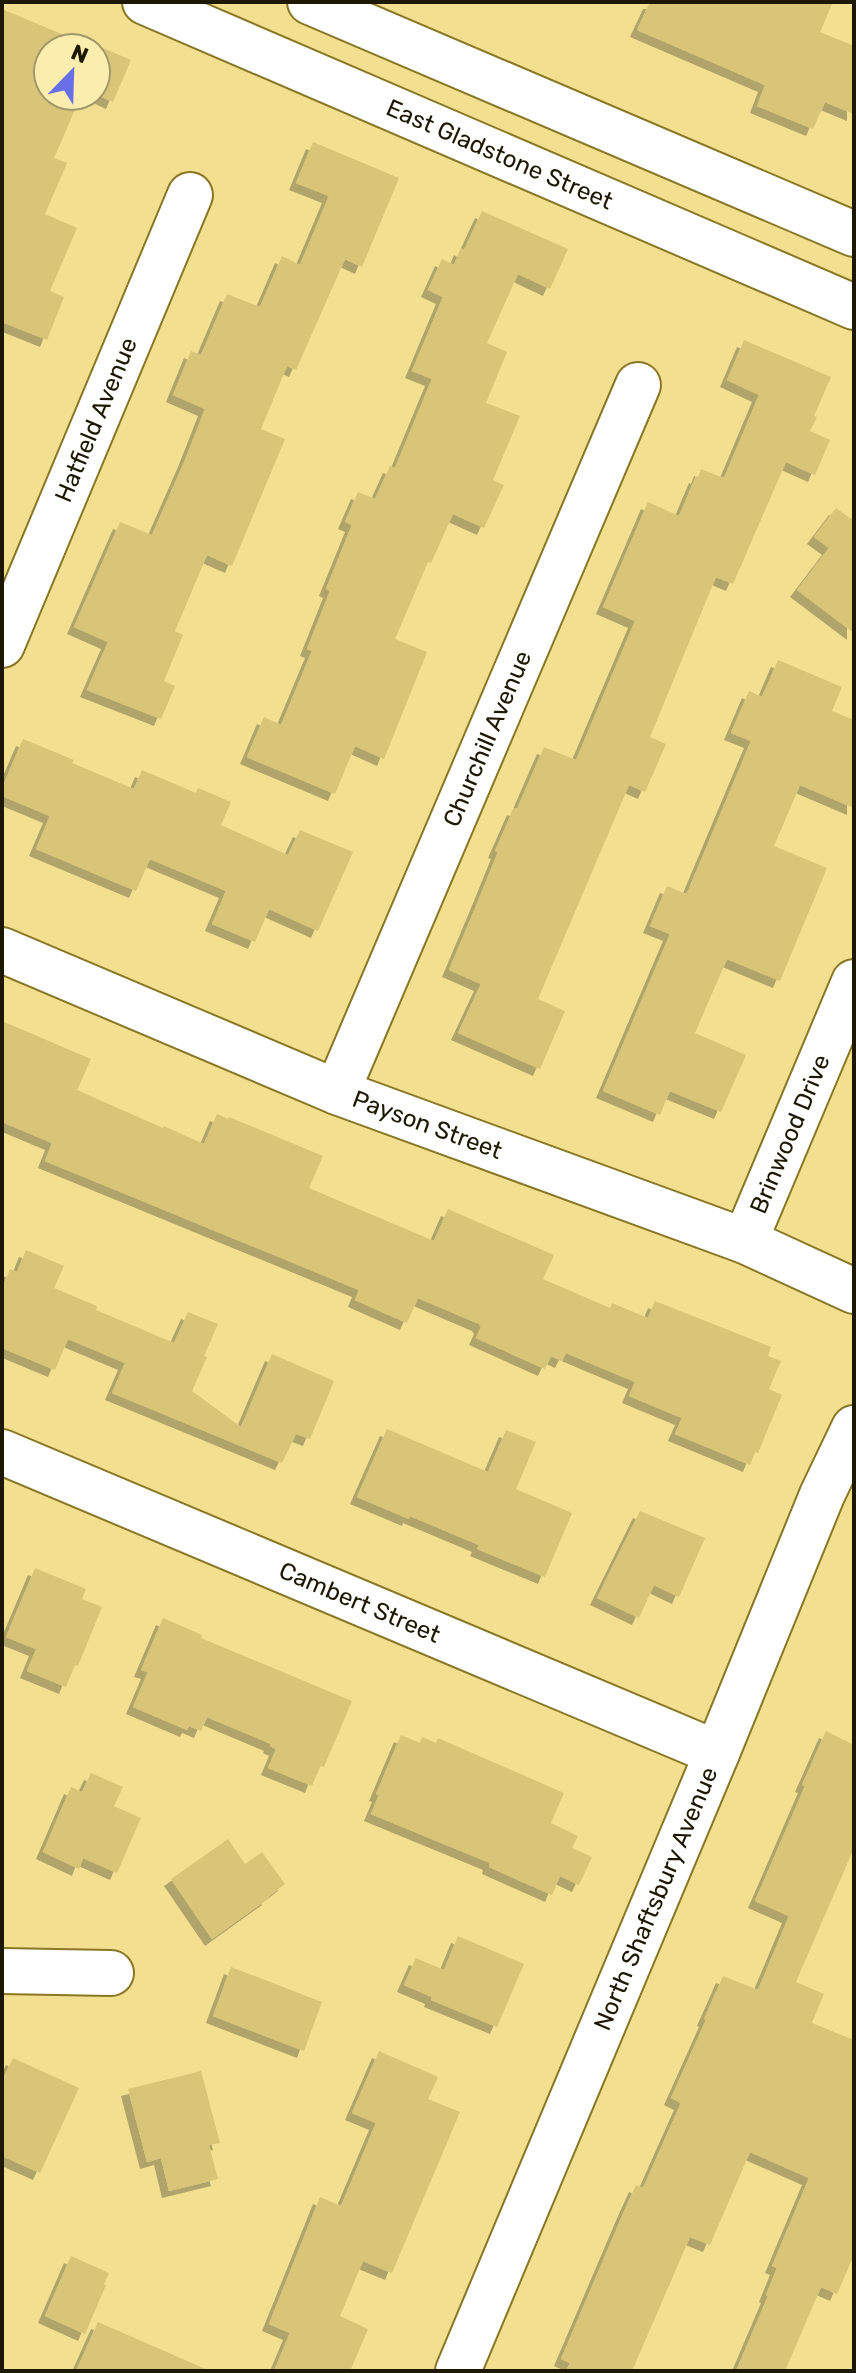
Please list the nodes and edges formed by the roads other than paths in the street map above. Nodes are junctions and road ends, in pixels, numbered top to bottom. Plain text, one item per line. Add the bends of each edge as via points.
1 (145, 2) edge
2 (310, 2) edge
3 (190, 195) dead end
4 (854, 234) edge
5 (854, 307) edge
6 (638, 385) dead end
7 (2, 645) edge
8 (2, 950) edge
9 (854, 982) edge
10 (337, 1092) junction
11 (745, 1241) junction
12 (854, 1291) edge
13 (854, 1428) edge
14 (2, 1452) edge
15 (717, 1753) junction
16 (2, 1971) edge
17 (111, 1973) dead end
18 (458, 2371) edge

1 - 5 street, East Gladstone Street
2 - 4 street
3 - 7 street, Hatfield Avenue
6 - 10 street, Churchill Avenue
8 - 10 street, Payson Street
9 - 11 street, Brinwood Drive
10 - 11 street, Payson Street
11 - 12 street, Payson Street
13 - 15 street, North Shaftsbury Avenue
14 - 15 street, Cambert Street
15 - 18 street, North Shaftsbury Avenue
16 - 17 street

